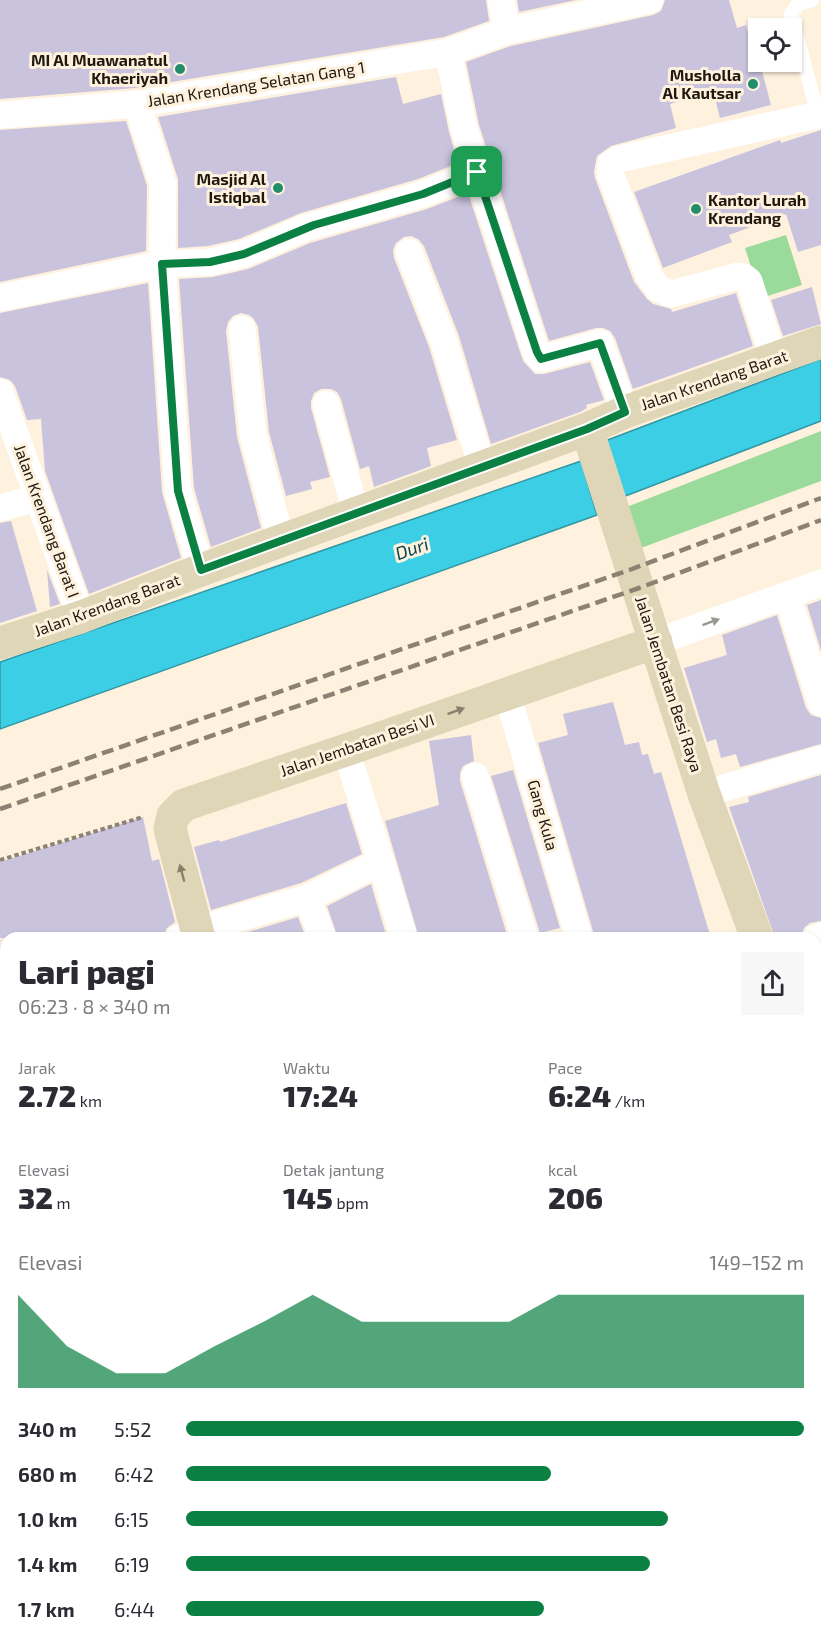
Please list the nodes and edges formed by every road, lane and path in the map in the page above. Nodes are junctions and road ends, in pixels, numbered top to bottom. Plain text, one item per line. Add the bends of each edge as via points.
1 (501, 0) edge
2 (651, 0) edge
3 (812, 0) edge
4 (507, 32) junction
5 (448, 52) junction
6 (137, 104) junction
7 (819, 114) edge
8 (2, 115) dead end
9 (477, 172) junction
10 (409, 252) dead end
11 (162, 264) junction
12 (0, 298) edge
13 (242, 328) dead end
14 (821, 342) edge
15 (774, 360) junction
16 (0, 392) edge
17 (326, 404) dead end
18 (625, 412) junction
19 (590, 437) junction
20 (482, 466) junction
21 (38, 498) junction
22 (0, 508) edge
23 (356, 513) junction
24 (281, 540) junction
25 (201, 570) junction
26 (821, 583) edge
27 (787, 595) junction
28 (81, 617) junction
29 (656, 642) junction
30 (0, 643) edge
31 (507, 693) junction
32 (821, 702) edge
33 (346, 750) junction
34 (821, 759) edge
35 (475, 776) dead end
36 (704, 794) junction
37 (184, 805) junction
38 (0, 860) edge
39 (381, 862) junction
40 (307, 898) junction
41 (191, 932) edge
42 (201, 932) edge
43 (321, 932) edge
44 (402, 932) edge
45 (523, 932) edge
46 (577, 932) edge
47 (755, 932) edge

1 - 4 street
2 - 4 street, Jalan Krendang Selatan Gang 1
3 - 7 lane via 798,4 791,14
4 - 5 street, Jalan Krendang Selatan Gang 1
5 - 6 street, Jalan Krendang Selatan Gang 1
5 - 9 street
6 - 8 street, Jalan Krendang Selatan Gang 1
6 - 11 street via 163,184
7 - 15 street via 611,164 610,173 645,266 659,289 671,294 744,277 749,281
9 - 11 street via 423,194 314,225 244,254 210,262
9 - 18 street via 541,359 600,343
10 - 20 street via 444,342
11 - 12 street
11 - 25 street via 178,491
13 - 24 street via 253,435
14 - 15 street, Jalan Krendang Barat
15 - 18 street, Jalan Krendang Barat
16 - 21 street, Jalan Krendang Barat I
17 - 23 street
18 - 19 street, Jalan Krendang Barat
19 - 20 street, Jalan Krendang Barat
19 - 29 street, Jalan Jembatan Besi Raya
20 - 23 street, Jalan Krendang Barat
21 - 22 street
21 - 28 street, Jalan Krendang Barat I
23 - 24 street, Jalan Krendang Barat
24 - 25 street, Jalan Krendang Barat
25 - 28 street, Jalan Krendang Barat
26 - 27 street
29 -> 27 street
27 - 32 street
28 - 30 street, Jalan Krendang Barat
29 - 31 street, Jalan Jembatan Besi VI
29 - 36 street, Jalan Jembatan Besi Raya
33 -> 31 street, Jalan Jembatan Besi VI
31 - 46 street, Gang Kula
33 - 37 street, Jalan Jembatan Besi VI
33 - 39 street
34 - 36 street
35 - 45 street
36 - 47 street, Jalan Jembatan Besi Raya
37 - 38 path
41 -> 37 street via 170,829 173,816
39 - 40 street
39 - 44 street
40 - 42 street
40 - 43 street

